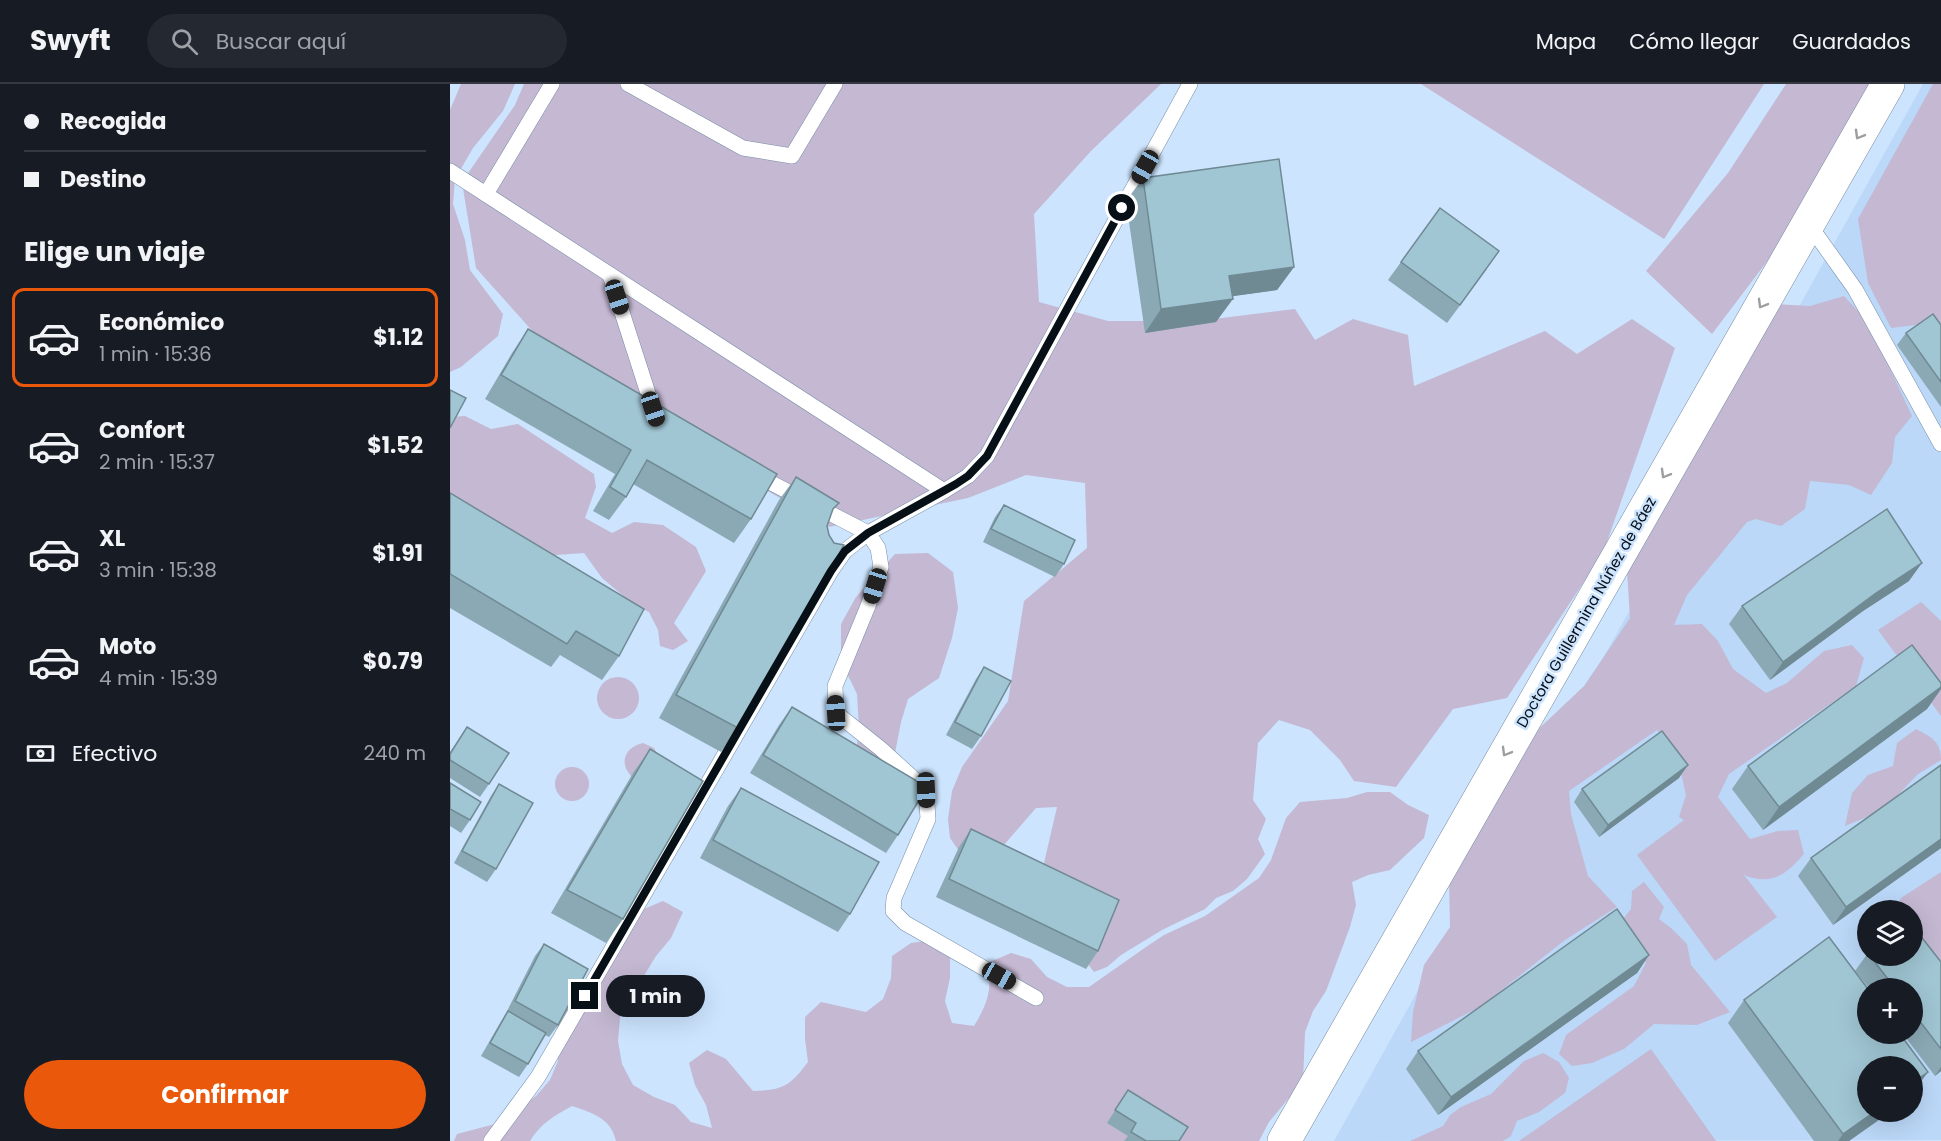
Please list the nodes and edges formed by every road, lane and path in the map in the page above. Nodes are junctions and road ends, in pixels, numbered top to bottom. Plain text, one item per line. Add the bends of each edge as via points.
1 (552, 84) edge
2 (628, 84) edge
3 (835, 84) edge
4 (1190, 84) edge
5 (1888, 84) edge
6 (450, 171) edge
7 (486, 194) junction
8 (1808, 223) junction
9 (610, 275) junction
10 (660, 432) edge
11 (1941, 444) edge
12 (746, 469) edge
13 (944, 491) junction
14 (868, 533) junction
15 (1036, 998) dead end
16 (491, 1141) edge
17 (1284, 1141) edge

1 - 7 lane
2 - 3 lane via 743,148 792,156
4 - 13 lane via 987,456 968,476
5 -> 8 street, Doctora Guillermina Núñez de Báez
6 - 7 lane
7 - 9 lane
8 - 11 lane via 1855,289
8 -> 17 street, Doctora Guillermina Núñez de Báez
9 - 10 lane
9 - 13 lane
12 - 14 lane
13 - 14 lane
14 - 15 lane via 878,548 881,567 835,686 836,713 926,790 928,819 894,898 893,911 905,923
14 - 16 lane via 845,551 831,571 538,1077

